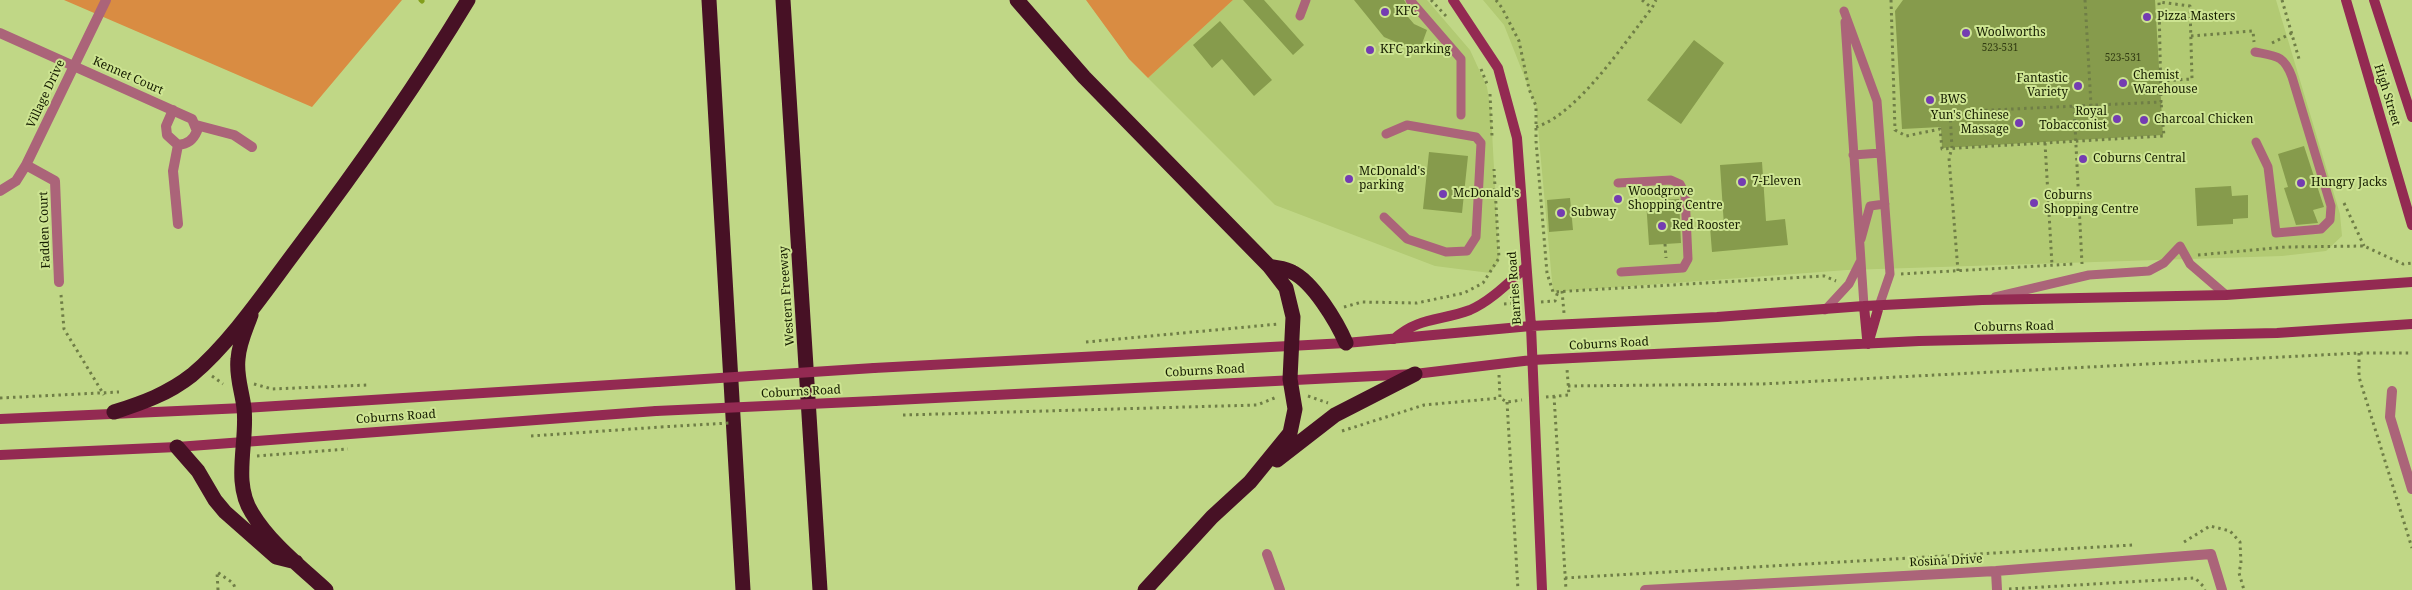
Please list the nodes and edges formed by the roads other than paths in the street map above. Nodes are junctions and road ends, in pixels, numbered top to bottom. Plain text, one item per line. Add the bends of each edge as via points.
1 (106, 0) edge
2 (468, 0) edge
3 (709, 0) edge
4 (783, 0) edge
5 (1017, 0) edge
6 (1306, 0) edge
7 (1410, 0) edge
8 (1453, 0) edge
9 (2346, 0) edge
10 (2374, 0) edge
11 (1300, 16) dead end
12 (0, 33) edge
13 (2256, 49) road end
14 (73, 67) junction
15 (173, 110) junction
16 (1461, 115) dead end
17 (2412, 117) edge
18 (196, 125) junction
19 (1386, 134) dead end
20 (2256, 142) dead end
21 (178, 145) junction
22 (252, 147) dead end
23 (1881, 153) junction
24 (1853, 155) junction
25 (26, 165) junction
26 (1618, 183) dead end
27 (0, 191) edge
28 (1885, 204) junction
29 (1384, 217) dead end
30 (178, 224) dead end
31 (2412, 225) edge
32 (1859, 246) junction
33 (1860, 261) junction
34 (1269, 266) junction
35 (1526, 267) junction
36 (1621, 272) dead end
37 (59, 282) road end
38 (2412, 282) edge
39 (2226, 295) junction
40 (1982, 300) junction
41 (254, 306) junction
42 (1864, 306) junction
43 (1879, 306) junction
44 (1826, 310) junction
45 (2412, 324) edge
46 (1531, 326) junction
47 (1394, 339) junction
48 (1346, 343) junction
49 (1868, 344) junction
50 (1292, 345) junction
51 (1532, 360) junction
52 (1415, 374) junction
53 (1290, 379) junction
54 (2392, 391) dead end
55 (244, 408) junction
56 (114, 412) junction
57 (0, 419) edge
58 (244, 441) junction
59 (177, 447) junction
60 (0, 455) edge
61 (1250, 482) junction
62 (2412, 489) edge
63 (1268, 554) dead end
64 (296, 562) junction
65 (1996, 570) junction
66 (326, 590) edge
67 (743, 590) edge
68 (820, 590) edge
69 (1145, 590) edge
70 (1280, 590) edge
71 (1542, 590) edge
72 (1645, 590) edge
73 (1997, 590) edge
74 (2222, 590) edge

1 - 14 street, Village Drive
2 - 41 highway via 411,92
3 - 67 highway
4 - 68 highway, Western Freeway
5 - 34 highway via 1084,78
6 - 11 lane
7 - 16 lane via 1461,59
8 - 35 main road, Barries Road via 1498,68 1512,112 1517,138
9 - 31 main road, High Street
10 - 17 main road, High Street
12 - 14 street, Kennet Court
13 - 20 lane via 2280,57 2288,64 2331,206 2330,220 2321,229 2276,233 2268,166
14 - 15 street, Kennet Court
14 - 25 street, Village Drive
15 - 18 street, Kennet Court via 192,119
15 - 21 street, Kennet Court via 166,131 168,138
18 - 21 street via 192,140
18 - 22 street, Kennet Court via 234,135
19 - 29 lane via 1408,125 1476,137 1481,143 1476,237 1467,251 1446,252 1407,239
21 - 30 street via 173,171
23 - 24 lane
23 - 24 lane via 1877,101 1844,11
23 - 28 lane
24 - 32 lane
25 - 27 street, Village Drive via 16,181
25 - 37 street, Fadden Court via 56,181
26 - 36 lane via 1671,180 1680,184 1685,194 1688,259 1683,268
28 - 32 lane via 1870,206
28 - 43 lane via 1890,274
32 - 33 lane
33 - 42 lane
33 - 44 lane via 1849,284
34 - 48 highway via 1292,272 1312,290 1339,326
34 - 50 highway via 1286,288 1289,298
35 - 46 main road, Barries Road
35 - 47 main road via 1485,302 1469,310 1418,322
38 - 39 main road, Coburns Road
39 - 40 main road, Coburns Road
39 - 40 lane, Coburns Road via 2190,264 2180,246 2164,263 2149,271 2089,275
40 - 43 main road, Coburns Road
41 - 55 highway via 238,359
41 - 56 highway via 199,368 175,387 158,397
42 - 43 main road, Coburns Road
42 - 44 main road, Coburns Road
42 - 49 main road
43 - 49 main road
44 - 46 main road, Coburns Road
45 - 49 main road, Coburns Road via 2277,333
46 - 47 main road, Coburns Road
46 - 51 main road, Barries Road
47 - 48 main road, Coburns Road
48 - 50 main road, Coburns Road
49 - 51 main road, Coburns Road
50 - 53 highway
50 - 55 main road, Coburns Road, bridge
51 - 52 main road, Coburns Road
51 - 71 main road, Barries Road
52 - 53 main road, Coburns Road
52 - 61 highway via 1335,415
53 - 58 main road, Coburns Road, bridge via 656,411
53 - 61 highway via 1294,421 1290,433
54 - 62 street via 2390,417
55 - 56 main road, Coburns Road
55 - 58 highway
56 - 57 main road, Coburns Road
58 - 59 main road, Coburns Road
58 - 64 highway via 242,486 251,512
59 - 60 main road, Coburns Road
59 - 64 highway via 198,471 225,512 276,558
61 - 69 highway via 1212,517
63 - 70 street
64 - 66 highway
65 - 72 street, Rosina Drive
65 - 73 street
65 - 74 street, Rosina Drive via 2211,554

